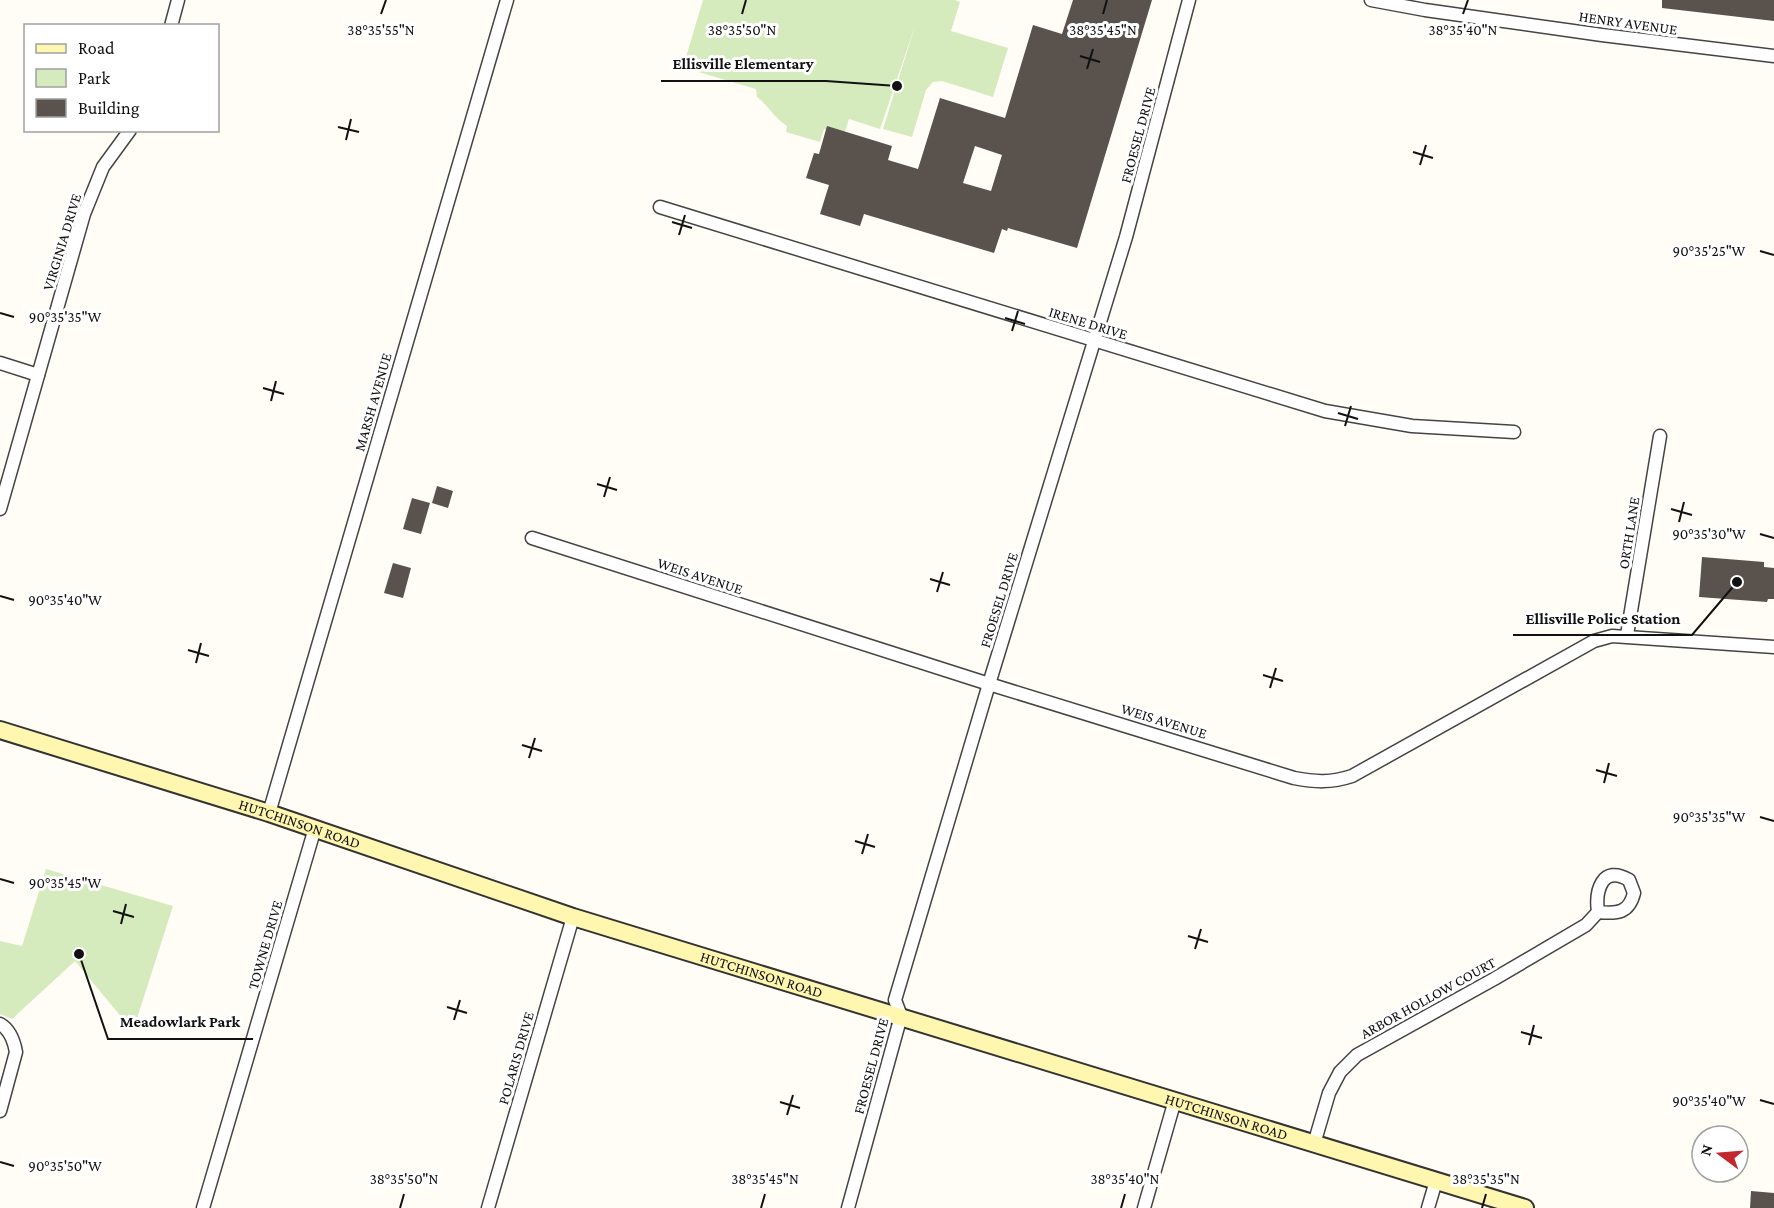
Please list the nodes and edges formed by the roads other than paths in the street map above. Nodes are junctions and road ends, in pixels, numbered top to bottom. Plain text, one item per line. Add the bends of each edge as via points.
1 (178, 0) edge
2 (507, 0) edge
3 (1189, 0) edge
4 (1371, 0) edge
5 (172, 24) edge
6 (1774, 56) edge
7 (129, 132) edge
8 (660, 207) dead end
9 (1095, 341) junction
10 (0, 363) edge
11 (38, 375) junction
12 (1514, 432) dead end
13 (1660, 436) dead end
14 (0, 509) edge
15 (532, 538) dead end
16 (1627, 635) junction
17 (1774, 647) edge
18 (988, 684) junction
19 (0, 730) edge
20 (269, 813) junction
21 (315, 828) junction
22 (1598, 912) dead end
23 (573, 917) junction
24 (901, 1017) junction
25 (4, 1028) edge
26 (1175, 1100) junction
27 (0, 1111) edge
28 (1314, 1144) junction
29 (1436, 1181) junction
30 (202, 1208) edge
31 (488, 1208) edge
32 (848, 1208) edge
33 (1144, 1208) edge
34 (1428, 1208) edge
35 (1525, 1208) edge

1 - 5 street
2 - 20 street, MARSH AVENUE
3 - 9 street, FROESEL DRIVE
4 - 6 street, HENRY AVENUE via 1602,36
7 - 11 street, VIRGINIA DRIVE via 103,167 84,214
8 - 9 street, IRENE DRIVE
9 - 12 street, IRENE DRIVE via 1325,411 1412,426
9 - 18 street, FROESEL DRIVE
10 - 11 street
11 - 14 street, VIRGINIA DRIVE
13 - 16 street, ORTH LANE
15 - 18 street, WEIS AVENUE
16 - 17 street, WEIS AVENUE
16 - 18 street, WEIS AVENUE via 1594,641 1335,782 1294,778
18 - 24 street, FROESEL DRIVE via 895,1000
19 - 20 street, HUTCHINSON ROAD
20 - 21 street, HUTCHINSON ROAD
21 - 23 street, HUTCHINSON ROAD
21 - 30 street, TOWNE DRIVE
22 - 28 street, ARBOR HOLLOW COURT via 1586,925 1357,1055 1340,1072 1329,1093
23 - 24 street, HUTCHINSON ROAD
23 - 31 street, POLARIS DRIVE
24 - 26 street, HUTCHINSON ROAD
24 - 32 street, FROESEL DRIVE
25 - 27 street via 15,1043 16,1052
26 - 28 street, HUTCHINSON ROAD
26 - 33 street
28 - 29 street, HUTCHINSON ROAD
29 - 34 street
29 - 35 street, HUTCHINSON ROAD

